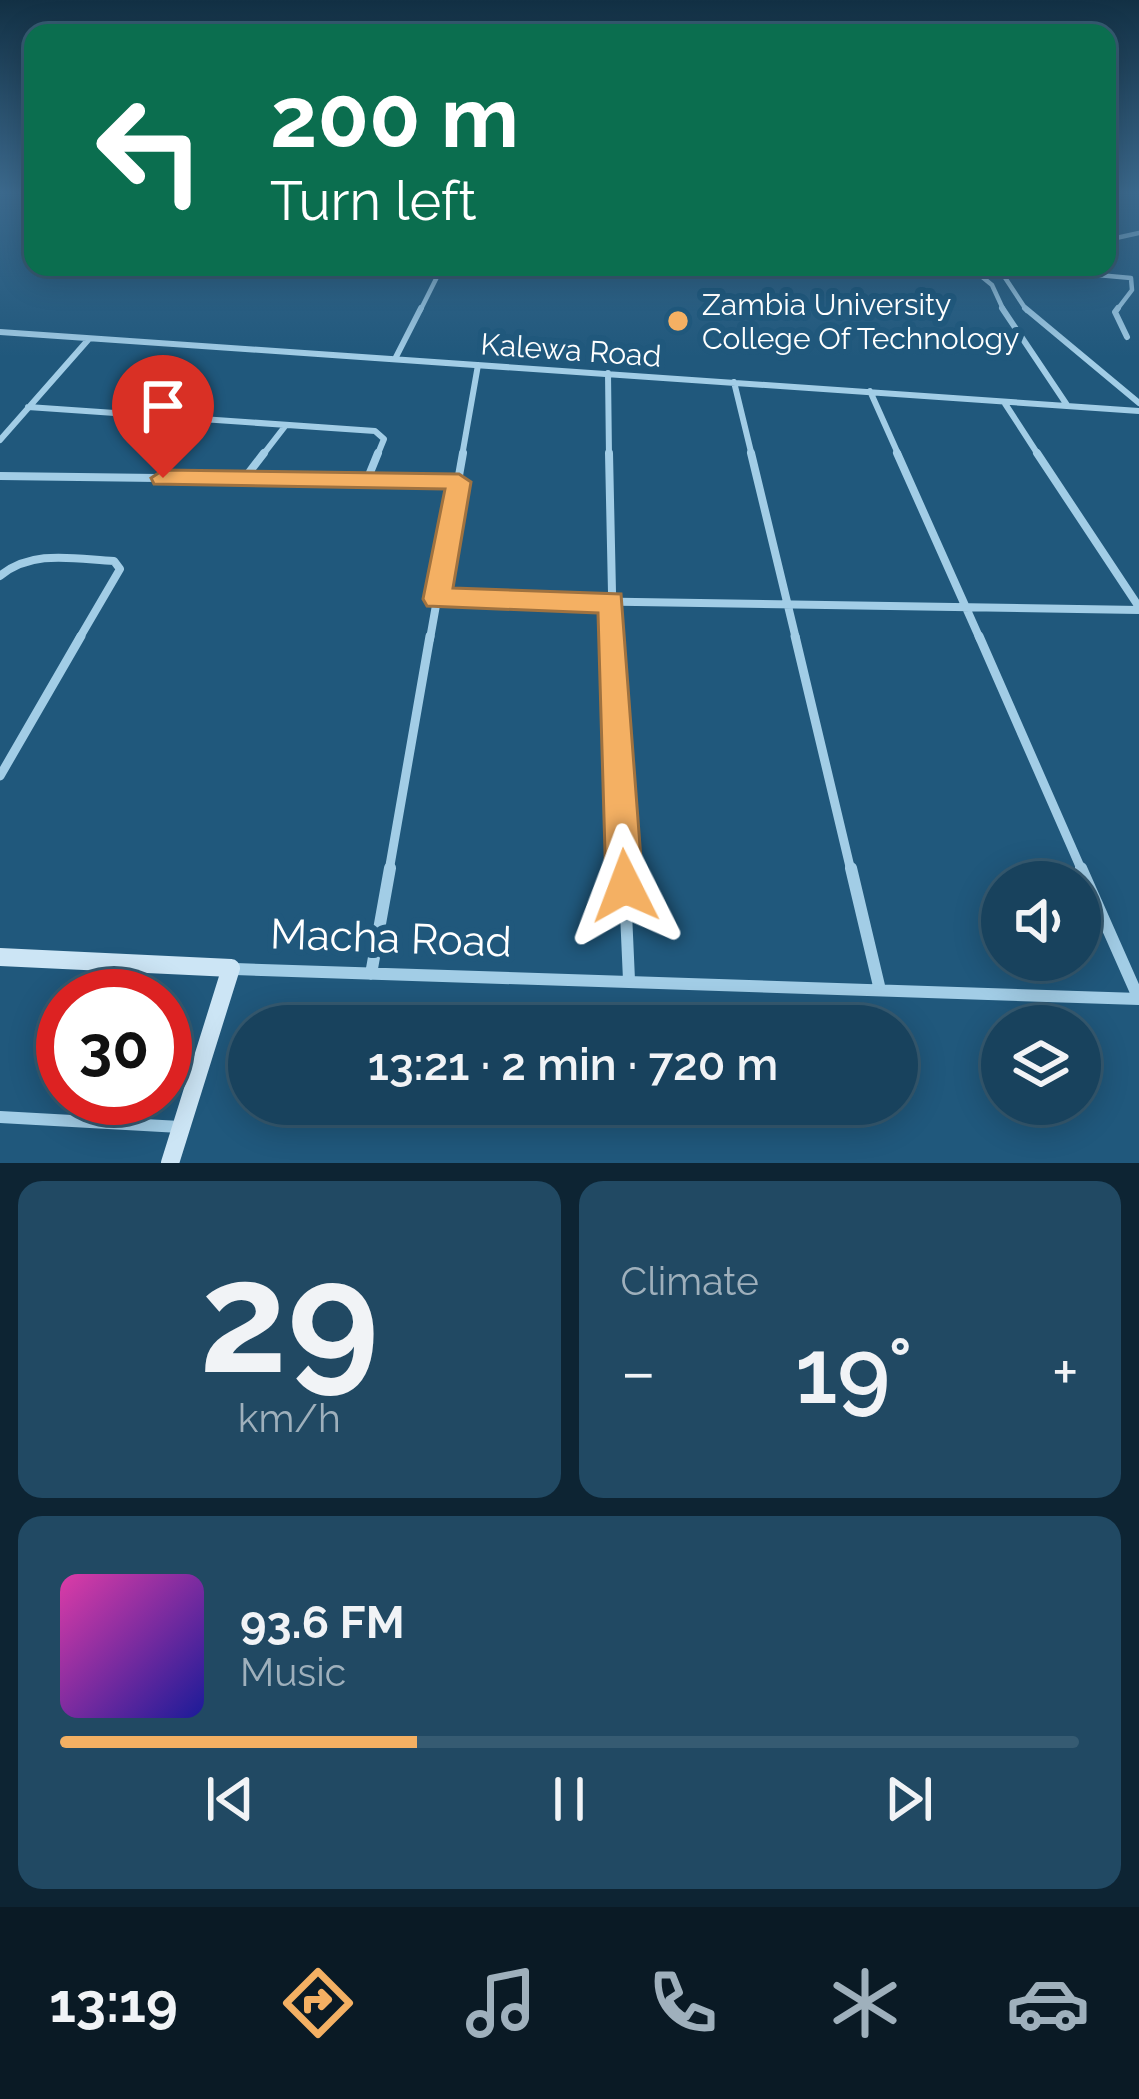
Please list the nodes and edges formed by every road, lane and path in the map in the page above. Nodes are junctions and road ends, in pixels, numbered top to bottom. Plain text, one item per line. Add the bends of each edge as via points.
1 (437, 276) edge
2 (981, 276) edge
3 (1004, 276) edge
4 (1109, 276) edge
5 (0, 332) edge
6 (1127, 337) dead end
7 (89, 339) junction
8 (395, 359) junction
9 (478, 365) junction
10 (608, 374) junction
11 (734, 382) junction
12 (870, 392) junction
13 (1004, 401) junction
14 (1067, 405) junction
15 (28, 407) junction
16 (1139, 407) edge
17 (286, 424) junction
18 (0, 440) edge
19 (0, 476) edge
20 (244, 479) junction
21 (367, 481) junction
22 (459, 482) junction
23 (0, 576) edge
24 (437, 599) junction
25 (611, 602) junction
26 (784, 603) junction
27 (1139, 609) edge
28 (964, 610) junction
29 (0, 776) edge
30 (0, 957) edge
31 (231, 968) junction
32 (371, 974) junction
33 (629, 980) junction
34 (880, 990) junction
35 (1139, 999) edge
36 (0, 1117) edge
37 (181, 1127) junction
38 (170, 1163) edge

1 - 8 street
2 - 14 street
3 - 16 street via 1030,317
4 - 6 street via 1131,278 1115,312
5 - 7 street, Kalewa Road
7 - 8 street, Kalewa Road
7 - 15 street
8 - 9 street, Kalewa Road
9 - 10 street, Kalewa Road
9 - 22 street
10 - 11 street, Kalewa Road
10 - 25 street
11 - 12 street, Kalewa Road
11 - 26 street
12 - 13 street, Kalewa Road
12 - 28 street
13 - 14 street, Kalewa Road
13 - 27 street
14 - 16 street, Kalewa Road
15 - 17 street
15 - 18 street
17 - 20 street
17 - 21 street via 382,434
19 - 20 street
20 - 21 street
21 - 22 street
22 - 24 street
23 - 29 street via 15,563 114,561 120,568
24 - 25 street
24 - 32 street
25 - 26 street
25 - 33 street
26 - 28 street
26 - 34 street
27 - 28 street
28 - 35 street
30 - 31 main road, Macha Road
31 - 32 street, Macha Road
31 - 37 main road
32 - 33 street, Macha Road
33 - 34 street, Macha Road
34 - 35 street, Macha Road
36 - 37 street
37 - 38 main road

